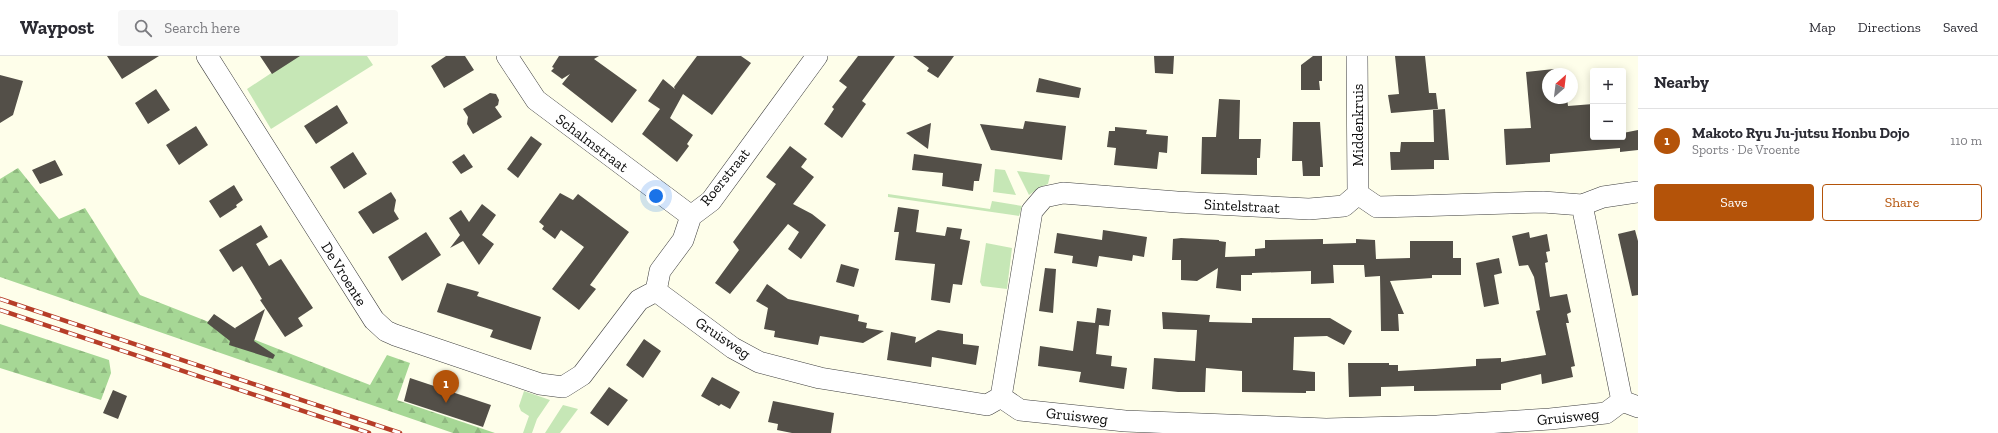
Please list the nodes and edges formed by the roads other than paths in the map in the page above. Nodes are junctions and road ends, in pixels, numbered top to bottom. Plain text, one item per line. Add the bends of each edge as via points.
1 (207, 56) edge
2 (507, 56) edge
3 (817, 56) edge
4 (1357, 56) edge
5 (1638, 192) edge
6 (1358, 194) junction
7 (1582, 205) junction
8 (691, 216) junction
9 (656, 291) junction
10 (1001, 397) junction
11 (1630, 404) edge

1 - 9 street, De Vroente via 374,320 395,336 540,384 563,387 582,375 639,300
2 - 8 street, Schalmstraat via 536,100
3 - 8 street, Roerstraat via 711,200
4 - 6 street, Middenkruis
5 - 7 street via 1603,197
6 - 7 street via 1377,207 1543,202
6 - 10 street, Sintelstraat via 1344,206 1309,208 1177,202 1063,193 1044,197 1032,211
7 - 11 street, Gruisweg
8 - 9 street, Roerstraat via 683,240 660,271
9 - 10 street, Gruisweg via 733,348 759,362 820,378 980,404 987,405
10 - 11 street, Gruisweg via 1020,410 1118,420 1326,429 1550,419 1606,413

